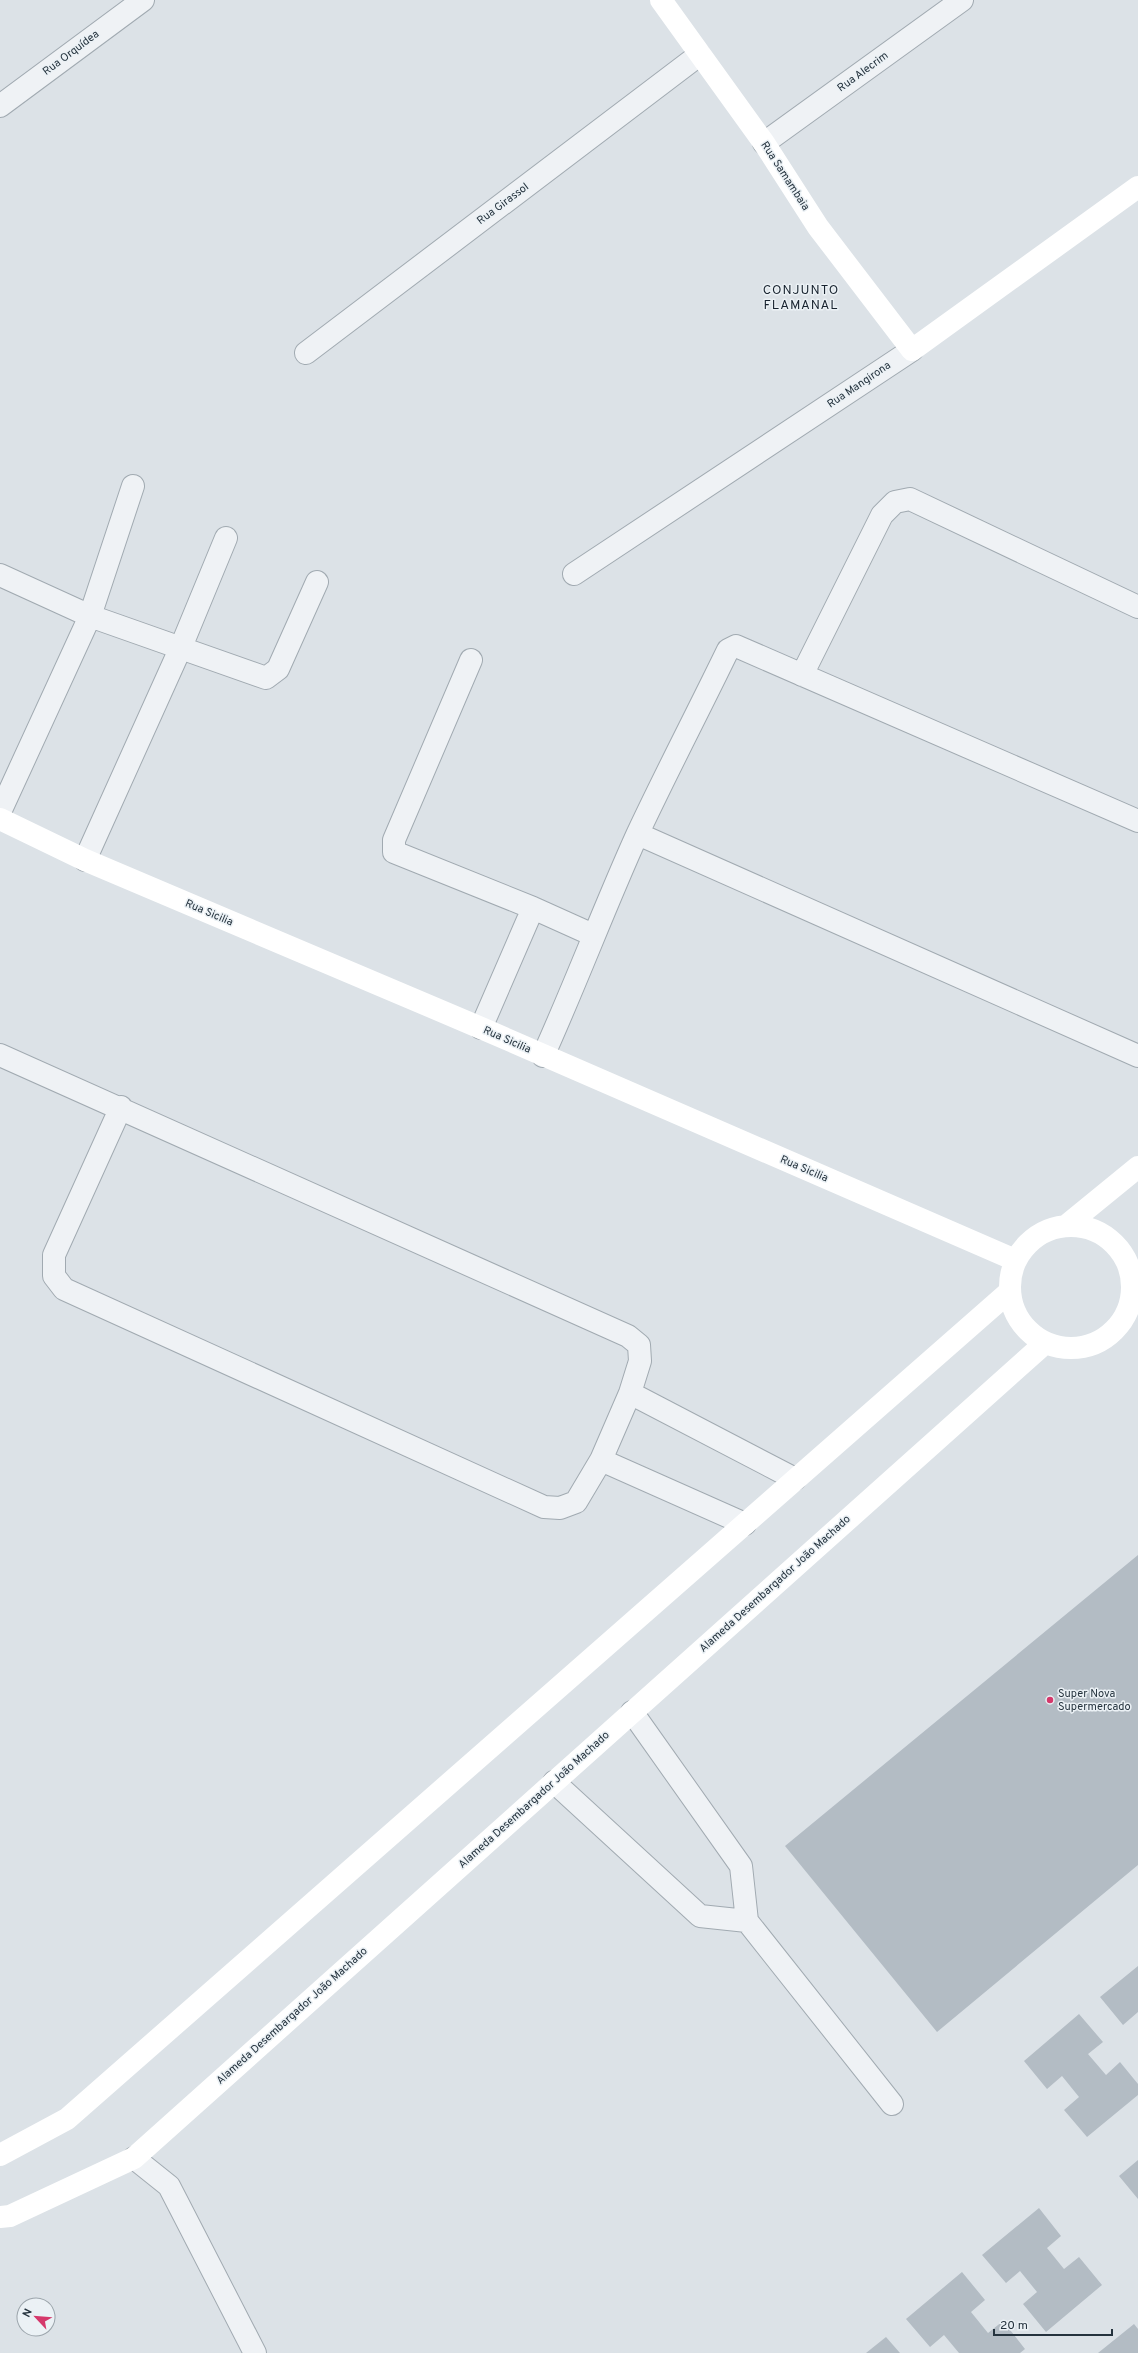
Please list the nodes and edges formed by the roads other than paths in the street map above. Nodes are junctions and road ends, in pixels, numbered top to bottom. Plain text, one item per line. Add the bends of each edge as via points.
1 (143, 0) edge
2 (661, 0) edge
3 (962, 0) edge
4 (699, 55) junction
5 (0, 106) edge
6 (764, 143) junction
7 (1138, 187) edge
8 (912, 350) junction
9 (306, 353) dead end
10 (133, 486) dead end
11 (226, 538) dead end
12 (574, 574) dead end
13 (0, 576) edge
14 (317, 582) dead end
15 (1138, 607) edge
16 (90, 616) junction
17 (181, 647) junction
18 (471, 660) dead end
19 (802, 675) junction
20 (0, 812) edge
21 (0, 819) edge
22 (1138, 821) edge
23 (638, 834) junction
24 (85, 860) junction
25 (533, 908) junction
26 (593, 935) junction
27 (481, 1028) junction
28 (0, 1055) edge
29 (543, 1056) junction
30 (1138, 1056) edge
31 (121, 1108) junction
32 (1138, 1167) edge
33 (1067, 1225) junction
34 (1015, 1260) junction
35 (1136, 1281) edge
36 (1009, 1292) junction
37 (1044, 1344) junction
38 (630, 1393) junction
39 (601, 1460) junction
40 (795, 1479) junction
41 (745, 1524) junction
42 (632, 1712) junction
43 (554, 1782) junction
44 (747, 1921) junction
45 (892, 2104) dead end
46 (0, 2155) edge
47 (134, 2158) junction
48 (0, 2217) edge
49 (255, 2353) edge

1 - 5 street, Rua Orquídea
2 - 4 street, Rua Samambaia
3 - 6 street, Rua Alecrim
4 - 6 street, Rua Samambaia
4 - 9 street, Rua Girassol
6 - 8 street, Rua Samambaia via 818,227
7 - 8 street, Rua Mangirona
8 - 12 street, Rua Mangirona
10 - 16 street
11 - 17 street
13 - 16 street
14 - 17 street via 278,668 266,678
15 - 19 street via 910,500 895,502 882,514
16 - 17 street
16 - 20 street
17 - 24 street
18 - 25 street via 394,840 394,852
19 - 22 street
19 - 23 street via 736,646 728,650
21 - 24 street, Rua Sicilia
23 - 26 street
23 - 30 street
24 - 27 street, Rua Sicilia
25 - 26 street
25 - 27 street
26 - 29 street via 568,1001
27 - 29 street, Rua Sicilia
28 - 31 street
29 - 34 street, Rua Sicilia
31 - 38 street via 628,1336 639,1345 640,1361
31 - 39 street via 54,1255 54,1276 64,1289 544,1507 560,1508 576,1502
32 - 33 street
33 - 34 street via 1036,1236
33 - 35 street via 1098,1231 1123,1252
34 - 36 street
35 - 37 street via 1127,1314 1106,1339 1076,1350
36 - 37 street via 1019,1322
36 - 40 street
37 - 42 street, Alameda Desembargador João Machado
38 - 39 street
38 - 40 street
39 - 41 street
40 - 41 street
41 - 46 street via 67,2119
42 - 43 street, Alameda Desembargador João Machado
42 - 44 street via 741,1866
43 - 44 street via 700,1916
43 - 47 street, Alameda Desembargador João Machado
44 - 45 street
47 - 48 street, Alameda Desembargador João Machado via 10,2216
47 - 49 street via 169,2186

